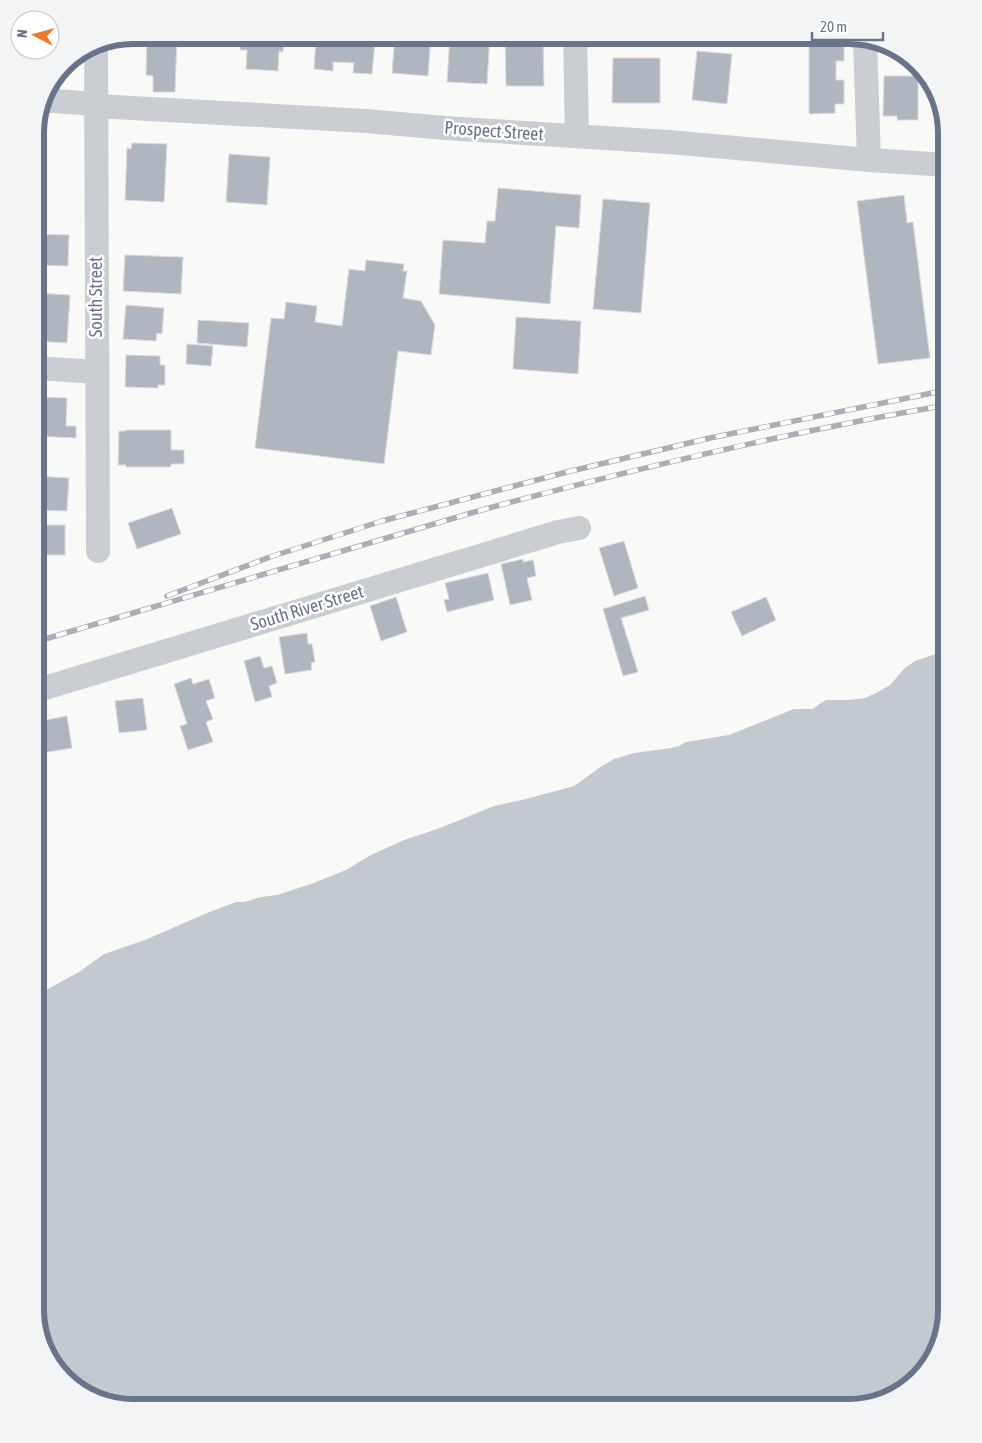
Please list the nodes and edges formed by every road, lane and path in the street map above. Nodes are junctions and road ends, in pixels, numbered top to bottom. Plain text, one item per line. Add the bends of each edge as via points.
1 (575, 44) edge
2 (865, 45) edge
3 (96, 52) edge
4 (50, 101) edge
5 (96, 106) junction
6 (577, 136) junction
7 (869, 160) junction
8 (938, 164) edge
9 (44, 369) edge
10 (97, 372) junction
11 (579, 528) dead end
12 (98, 551) dead end
13 (44, 688) edge

1 - 6 street
2 - 7 street
3 - 5 street, South Street
4 - 5 street, Prospect Street
5 - 6 street, Prospect Street
5 - 10 street, South Street
6 - 7 street, Prospect Street
7 - 8 street, Prospect Street
9 - 10 street
10 - 12 street, South Street
11 - 13 street, South River Street

